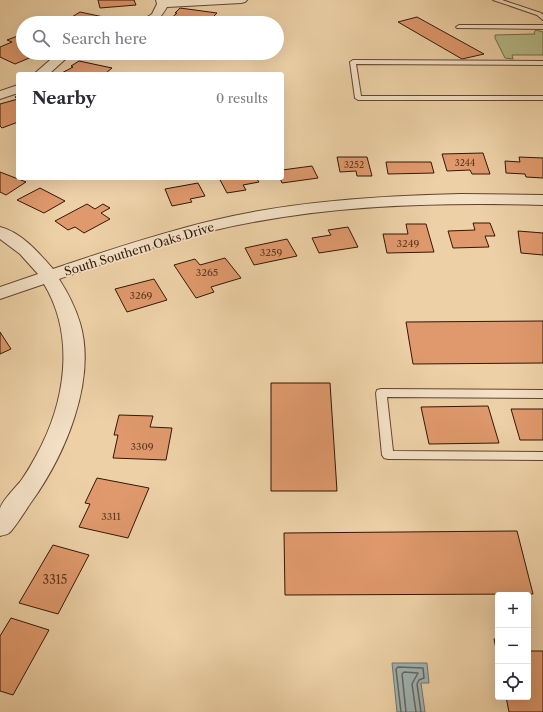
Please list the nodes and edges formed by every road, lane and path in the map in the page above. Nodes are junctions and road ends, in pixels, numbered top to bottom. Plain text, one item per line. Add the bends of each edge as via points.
1 (240, 0) edge
2 (496, 0) edge
3 (163, 2) edge
4 (156, 16) edge
5 (543, 18) edge
6 (459, 27) dead end
7 (543, 27) edge
8 (58, 60) edge
9 (543, 63) edge
10 (43, 72) edge
11 (16, 90) edge
12 (0, 95) edge
13 (543, 98) edge
14 (543, 200) edge
15 (0, 232) edge
16 (49, 277) junction
17 (0, 293) edge
18 (543, 394) edge
19 (543, 456) edge
20 (0, 526) edge

1 - 3 street
2 - 5 lane
3 - 4 street
6 - 7 lane
8 - 10 street
9 - 13 lane via 353,62 358,98
11 - 12 street
14 - 16 street, South Southern Oaks Drive via 392,201 295,210 184,233
15 - 16 street via 33,257
16 - 17 street, South Southern Oaks Drive
16 - 20 street via 62,295 72,333 74,366 69,399 54,443 31,484
18 - 19 lane via 381,393 388,455

